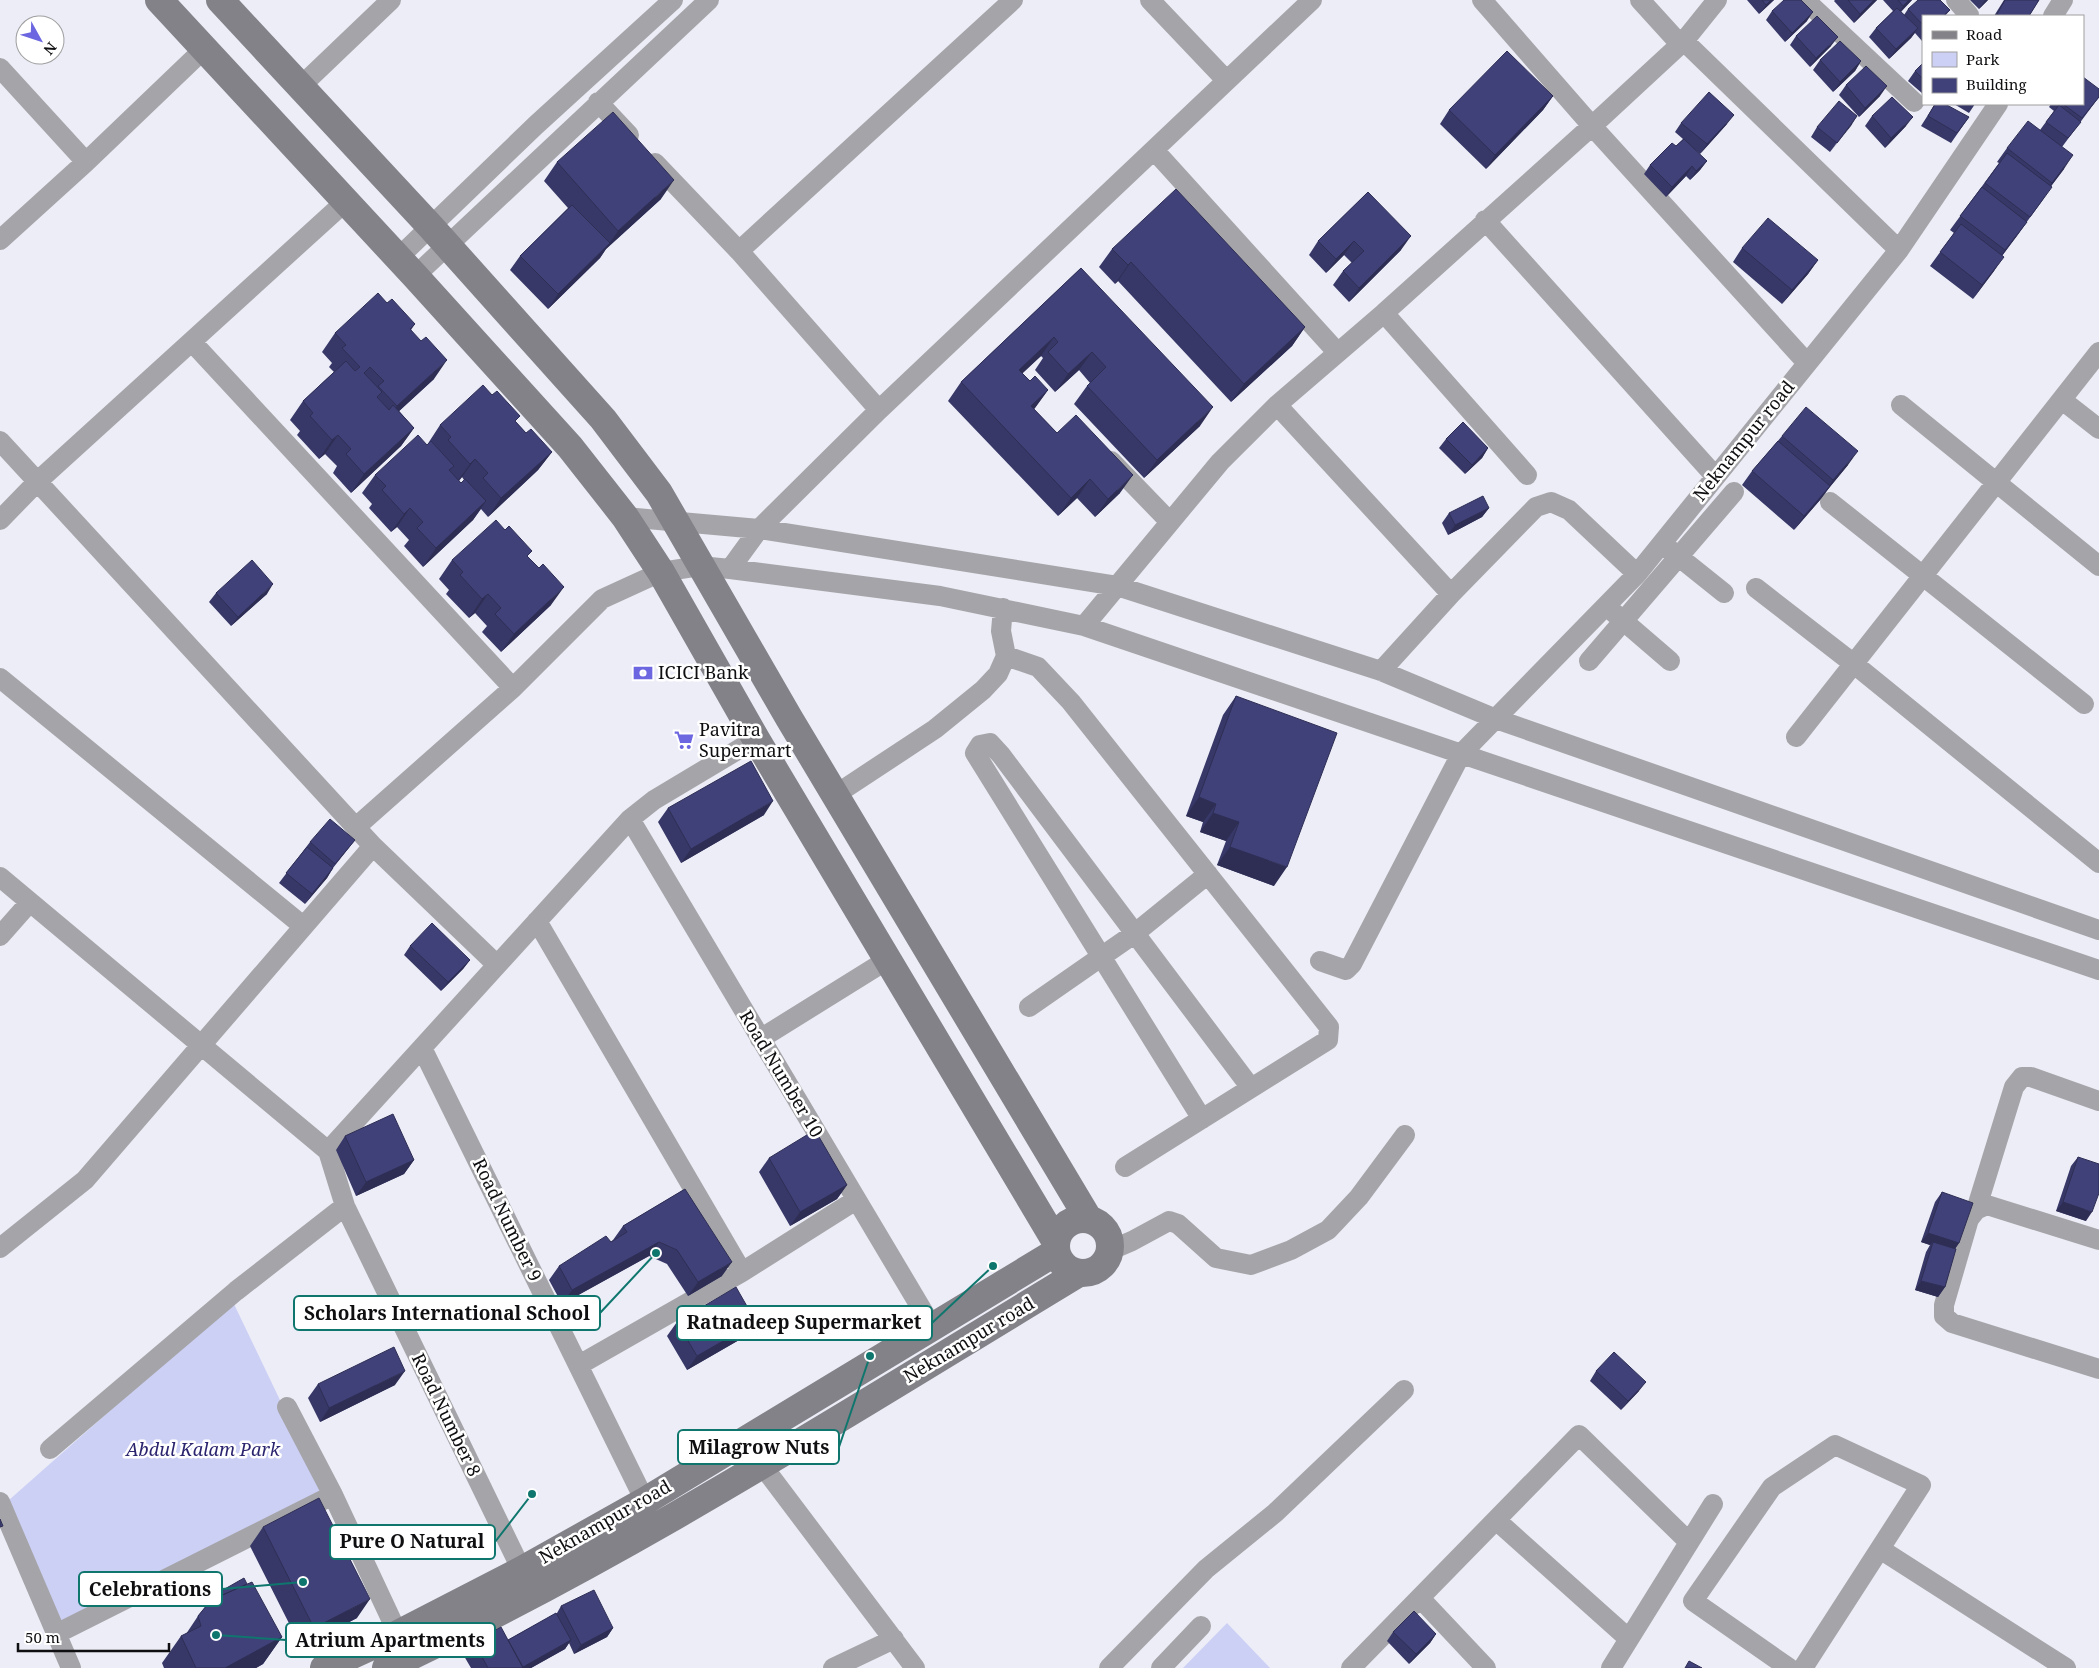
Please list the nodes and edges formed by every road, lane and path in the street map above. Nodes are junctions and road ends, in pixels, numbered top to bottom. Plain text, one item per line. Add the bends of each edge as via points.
1 (159, 0) edge
2 (220, 0) edge
3 (391, 0) edge
4 (673, 0) edge
5 (709, 0) edge
6 (1013, 0) edge
7 (1150, 0) edge
8 (1312, 0) edge
9 (1482, 0) edge
10 (1640, 0) edge
11 (1717, 0) edge
12 (1805, 0) edge
13 (1956, 0) edge
14 (2064, 0) edge
15 (1969, 15) dead end
16 (2054, 15) edge
17 (1682, 42) junction
18 (204, 49) junction
19 (0, 68) edge
20 (1226, 80) junction
21 (300, 87) junction
22 (598, 102) junction
23 (1914, 102) dead end
24 (1997, 105) edge
25 (1592, 126) junction
26 (1154, 150) junction
27 (86, 162) junction
28 (345, 202) junction
29 (1485, 220) junction
30 (439, 237) junction
31 (0, 240) edge
32 (1899, 250) junction
33 (739, 251) junction
34 (407, 267) junction
35 (1384, 313) junction
36 (192, 342) junction
37 (1336, 352) junction
38 (2099, 352) edge
39 (1807, 362) junction
40 (2062, 400) junction
41 (1277, 405) junction
42 (1901, 406) dead end
43 (879, 410) junction
44 (2099, 429) edge
45 (0, 441) edge
46 (1096, 445) edge
47 (1527, 475) dead end
48 (1714, 476) junction
49 (38, 481) junction
50 (1996, 483) junction
51 (1734, 492) dead end
52 (1830, 502) edge
53 (625, 517) junction
54 (0, 520) edge
55 (675, 521) junction
56 (1170, 522) junction
57 (759, 529) junction
58 (1662, 544) junction
59 (1679, 556) junction
60 (700, 566) junction
61 (2099, 566) edge
62 (730, 569) junction
63 (661, 572) junction
64 (1637, 574) junction
65 (1922, 577) junction
66 (1117, 586) junction
67 (1756, 588) dead end
68 (1724, 593) dead end
69 (1451, 594) junction
70 (1606, 606) junction
71 (1002, 608) junction
72 (1624, 621) junction
73 (1084, 626) junction
74 (1006, 656) junction
75 (1589, 661) dead end
76 (1670, 661) dead end
77 (1854, 664) junction
78 (1381, 671) junction
79 (0, 678) edge
80 (513, 688) junction
81 (2084, 704) dead end
82 (1496, 719) junction
83 (1796, 736) dead end
84 (756, 739) junction
85 (1461, 754) junction
86 (835, 795) junction
87 (630, 819) junction
88 (356, 827) junction
89 (373, 846) junction
90 (2099, 863) edge
91 (1208, 874) junction
92 (0, 877) edge
93 (30, 902) junction
94 (537, 921) junction
95 (303, 926) junction
96 (2099, 930) edge
97 (1134, 934) junction
98 (0, 936) edge
99 (1102, 956) junction
100 (887, 960) junction
101 (1320, 962) dead end
102 (496, 964) junction
103 (2099, 970) edge
104 (1029, 1007) dead end
105 (760, 1039) junction
106 (201, 1044) junction
107 (422, 1048) junction
108 (1251, 1088) junction
109 (2099, 1101) edge
110 (1202, 1119) junction
111 (1404, 1135) dead end
112 (328, 1151) junction
113 (1125, 1167) dead end
114 (856, 1200) junction
115 (345, 1206) junction
116 (1976, 1210) junction
117 (1088, 1218) junction
118 (2099, 1240) edge
119 (1056, 1247) junction
120 (0, 1248) edge
121 (1111, 1250) junction
122 (742, 1272) junction
123 (1079, 1273) junction
124 (933, 1328) junction
125 (578, 1365) junction
126 (2099, 1369) edge
127 (1404, 1390) dead end
128 (287, 1407) dead end
129 (743, 1440) junction
130 (50, 1449) dead end
131 (762, 1464) junction
132 (333, 1495) junction
133 (645, 1501) junction
134 (0, 1502) edge
135 (1712, 1504) dead end
136 (1496, 1520) junction
137 (1689, 1542) junction
138 (1880, 1549) junction
139 (527, 1582) junction
140 (1420, 1598) junction
141 (1201, 1626) dead end
142 (56, 1634) junction
143 (398, 1634) junction
144 (1629, 1638) junction
145 (894, 1639) junction
146 (71, 1668) edge
147 (324, 1668) edge
148 (386, 1668) edge
149 (833, 1668) edge
150 (915, 1668) edge
151 (1109, 1668) edge
152 (1161, 1668) edge
153 (1351, 1668) edge
154 (1486, 1668) edge
155 (1611, 1668) edge
156 (1789, 1668) edge
157 (1803, 1668) edge
158 (2066, 1668) edge

1 - 18 street
2 - 21 street
3 - 21 street
4 - 30 street via 536,125
5 - 22 street
6 - 33 street
7 - 20 street
8 - 20 street
9 - 25 street
10 - 17 street
11 - 17 street
12 - 23 street
13 - 15 street
14 - 16 street
17 - 25 street
17 - 32 street
18 - 27 street
18 - 28 street
19 - 27 street
20 - 26 street
21 - 30 street
22 - 30 street
22 - 33 street
24 - 32 street, Neknampur road
25 - 29 street
25 - 39 street
26 - 37 street
26 - 43 street
27 - 31 street
28 - 34 street
28 - 36 street
29 - 35 street
29 - 48 street
30 - 34 street
30 - 55 street via 603,419 659,493
32 - 39 street, Neknampur road
33 - 43 street
34 - 53 street via 570,447
35 - 37 street
35 - 47 street
36 - 49 street
36 - 80 street
37 - 41 street
38 - 40 street
39 - 48 street, Neknampur road
40 - 44 street
40 - 50 street
41 - 56 street via 1220,462
41 - 69 street
42 - 50 street
43 - 57 street
45 - 49 street
46 - 56 street
48 - 58 street, Neknampur road
49 - 54 street
49 - 88 street
50 - 61 street
50 - 65 street
51 - 59 street
52 - 65 street
53 - 55 street
53 - 63 street
55 - 57 street
55 - 60 street
56 - 66 street
57 - 62 street
57 - 66 street
58 - 59 street
58 - 64 street, Neknampur road
59 - 68 street
59 - 72 street
60 - 62 street
60 - 63 street
60 - 86 street
62 - 71 street via 940,596
63 - 80 street via 602,599
63 - 84 street
64 - 69 street via 1569,510 1551,502 1536,507
64 - 70 street, Neknampur road
65 - 77 street
65 - 81 street
66 - 73 street
66 - 78 street
67 - 77 street
69 - 78 street
70 - 72 street
70 - 82 street, Neknampur road
71 - 73 street
71 - 74 street via 1000,631
72 - 75 street
72 - 76 street
73 - 85 street
74 - 86 street via 998,674 983,690 935,728
74 - 91 street via 1038,667 1071,702
77 - 83 street
77 - 90 street
78 - 82 street
79 - 95 street
80 - 88 street
82 - 85 street, Neknampur road
82 - 96 street
84 - 87 street via 654,800
84 - 100 street
85 - 101 street, Neknampur road via 1352,964 1346,970
85 - 103 street
86 - 117 street
87 - 94 street
87 - 105 street, Road Number 10
88 - 89 street
89 - 95 street
89 - 102 street
91 - 97 street
91 - 108 street via 1329,1027 1328,1040
92 - 93 street
93 - 98 street
93 - 106 street
94 - 102 street
94 - 122 street
95 - 106 street
97 - 99 street
97 - 99 street via 1001,755 990,743 980,745 975,753
97 - 108 street
99 - 104 street
99 - 110 street
100 - 105 street
100 - 119 street
102 - 107 street
105 - 114 street, Road Number 10
106 - 112 street
106 - 120 street via 85,1180
107 - 112 street
107 - 125 street, Road Number 9
108 - 110 street
109 - 116 street via 2031,1077 2022,1078 2014,1087
110 - 113 street
111 - 121 street via 1359,1197 1328,1230 1291,1250 1251,1265 1216,1258 1178,1224 1169,1220
112 - 115 street, Road Number 8
114 - 122 street
114 - 124 street, Road Number 10
115 - 130 street via 236,1291
115 - 139 street, Road Number 8
116 - 118 street via 1987,1205
116 - 126 street via 1969,1219 1944,1305 1944,1316 1952,1323
117 - 119 street via 1067,1223 1060,1231
117 - 121 street via 1106,1229
119 - 123 street via 1061,1262
119 - 124 street, Neknampur road
121 - 123 street via 1100,1268 1090,1273
122 - 125 street
123 - 131 street, Neknampur road
124 - 129 street, Neknampur road
125 - 133 street, Road Number 9
127 - 151 street via 1275,1513 1206,1569
128 - 132 street
129 - 131 street
129 - 133 street, Neknampur road
131 - 139 street, Neknampur road via 658,1526
131 - 145 street
132 - 142 street
132 - 143 street
133 - 139 street, Neknampur road
134 - 142 street
135 - 137 street
136 - 137 street via 1579,1435
136 - 140 street
136 - 144 street
137 - 144 street
138 - 156 street via 1921,1485 1835,1445 1772,1487 1693,1601
138 - 157 street
138 - 158 street
139 - 143 street, Neknampur road
139 - 148 street, Neknampur road
140 - 153 street
140 - 154 street
141 - 152 street
142 - 146 street
143 - 147 street, Neknampur road
144 - 155 street
145 - 149 street
145 - 150 street

